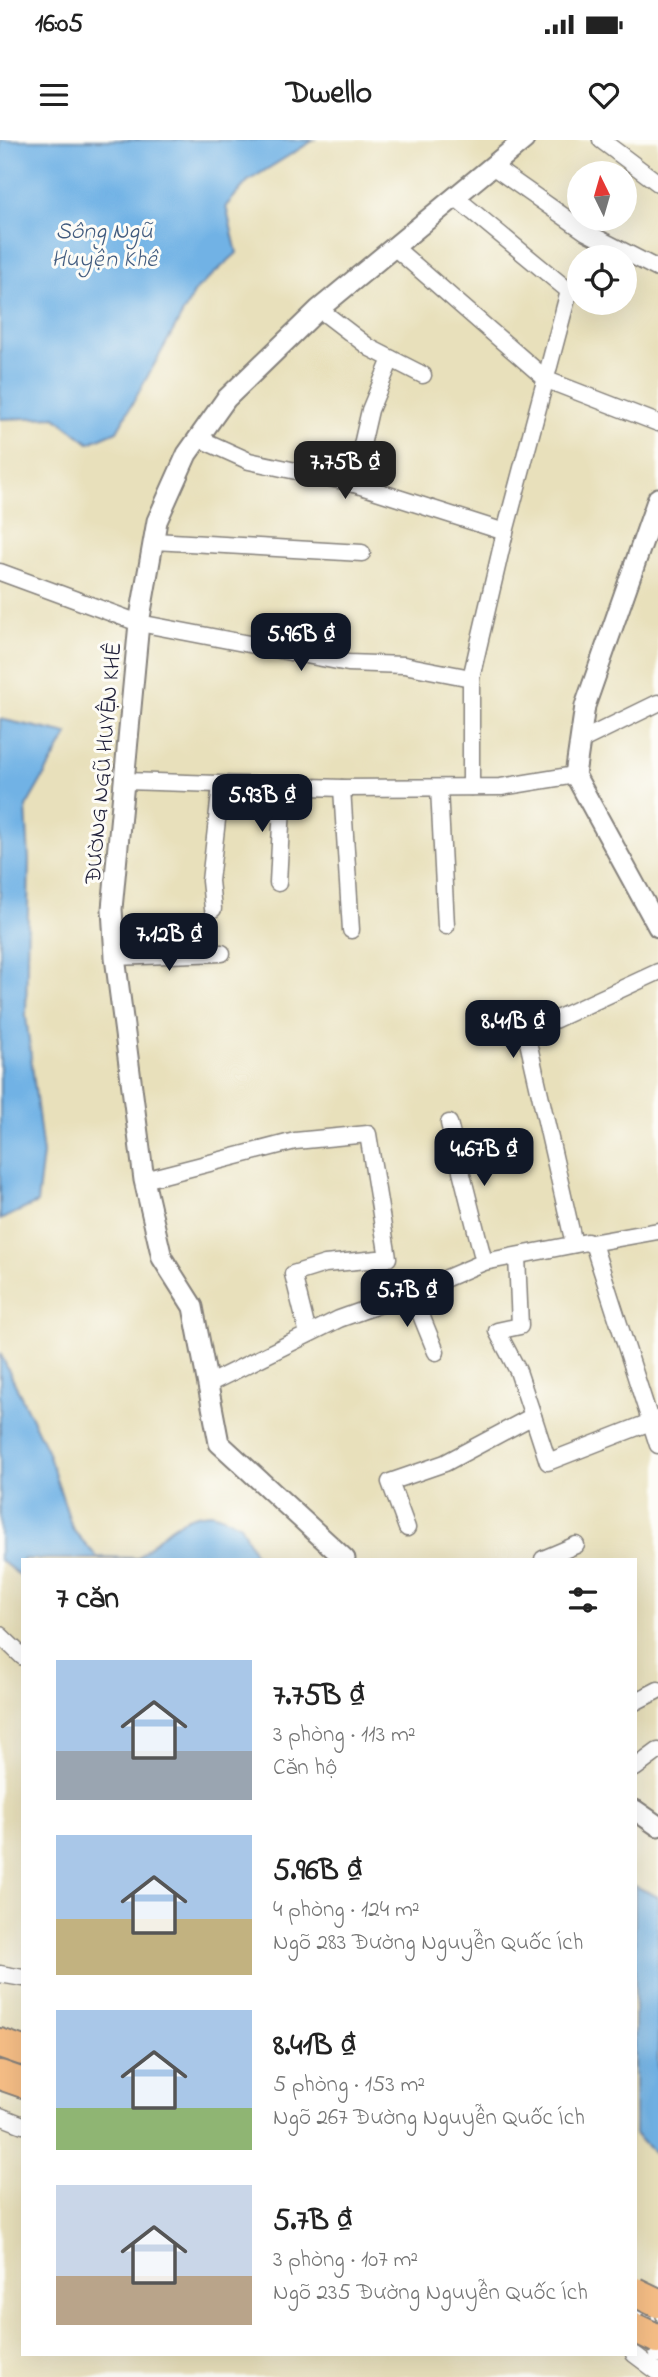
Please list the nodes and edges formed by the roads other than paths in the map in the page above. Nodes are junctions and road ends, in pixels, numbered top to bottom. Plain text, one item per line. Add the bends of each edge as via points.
1 (524, 140) edge
2 (601, 140) edge
3 (492, 166) junction
4 (658, 183) edge
5 (455, 197) junction
6 (394, 247) junction
7 (658, 269) edge
8 (319, 309) junction
9 (391, 359) junction
10 (423, 375) dead end
11 (547, 380) junction
12 (658, 423) edge
13 (198, 438) junction
14 (353, 484) junction
15 (658, 498) edge
16 (505, 532) junction
17 (154, 541) junction
18 (362, 552) dead end
19 (0, 572) edge
20 (139, 623) junction
21 (471, 678) junction
22 (658, 703) edge
23 (580, 741) junction
24 (575, 775) junction
25 (126, 781) junction
26 (221, 785) junction
27 (282, 786) junction
28 (471, 787) junction
29 (342, 788) junction
30 (439, 788) junction
31 (278, 883) dead end
32 (213, 909) dead end
33 (446, 926) dead end
34 (658, 928) edge
35 (351, 930) dead end
36 (222, 953) dead end
37 (115, 957) junction
38 (658, 972) edge
39 (449, 1123) dead end
40 (144, 1180) junction
41 (658, 1231) edge
42 (591, 1243) junction
43 (574, 1244) junction
44 (517, 1256) junction
45 (484, 1262) junction
46 (412, 1293) junction
47 (308, 1334) junction
48 (436, 1352) dead end
49 (208, 1384) junction
50 (533, 1416) junction
51 (654, 1421) edge
52 (658, 1445) edge
53 (407, 1528) dead end
54 (576, 1545) dead end
55 (344, 1558) edge
56 (545, 1558) edge
57 (0, 1635) edge
58 (21, 1655) edge
59 (658, 1690) edge
60 (637, 1701) edge
61 (658, 1751) edge
62 (637, 1767) edge
63 (637, 1811) edge
64 (658, 1826) edge
65 (0, 1974) edge
66 (21, 1978) edge
67 (0, 2043) edge
68 (21, 2050) edge
69 (0, 2075) edge
70 (21, 2082) edge
71 (0, 2116) edge
72 (21, 2124) edge
73 (637, 2286) edge
74 (637, 2293) edge
75 (658, 2303) edge
76 (637, 2329) edge
77 (658, 2339) edge
78 (658, 2354) edge
79 (637, 2356) edge
80 (658, 2372) edge

1 - 3 street, ĐƯỜNG NGŨ HUYỆN KHÊ
2 - 4 street
3 - 5 street, ĐƯỜNG NGŨ HUYỆN KHÊ
3 - 7 street via 586,232
5 - 6 street, ĐƯỜNG NGŨ HUYỆN KHÊ
5 - 11 street via 569,291
6 - 8 street, ĐƯỜNG NGŨ HUYỆN KHÊ
6 - 11 street
8 - 9 street
8 - 13 street, ĐƯỜNG NGŨ HUYỆN KHÊ via 226,399
9 - 10 street
9 - 14 street via 370,410
11 - 12 street
11 - 16 street
13 - 14 street via 249,461
13 - 17 street, ĐƯỜNG NGŨ HUYỆN KHÊ via 157,522
14 - 16 street
15 - 23 street via 585,706
16 - 21 street
17 - 18 street
17 - 20 street, ĐƯỜNG NGŨ HUYỆN KHÊ
19 - 20 street
20 - 21 street via 348,663 404,665
20 - 25 street, ĐƯỜNG NGŨ HUYỆN KHÊ
21 - 28 street
22 - 23 street
23 - 24 street
24 - 28 street
24 - 34 street
25 - 26 street
25 - 37 street, ĐƯỜNG NGŨ HUYỆN KHÊ via 112,909
26 - 27 street
26 - 32 street via 210,881
27 - 29 street
27 - 31 street
28 - 30 street
29 - 30 street
29 - 35 street
30 - 33 street
36 - 37 street
37 - 40 street, ĐƯỜNG NGŨ HUYỆN KHÊ
38 - 43 street via 526,1033
39 - 45 street
40 - 47 street via 295,1141 368,1134 388,1258 325,1264 293,1274
40 - 49 street, ĐƯỜNG NGŨ HUYỆN KHÊ via 162,1258 193,1307
41 - 42 street
42 - 43 street
42 - 51 street
43 - 44 street
44 - 45 street
44 - 50 street via 520,1326 497,1331 518,1371
45 - 46 street
46 - 47 street
46 - 48 street
47 - 49 street
49 - 55 street, ĐƯỜNG NGŨ HUYỆN KHÊ via 219,1443
50 - 51 street via 548,1462
50 - 53 street via 445,1463 390,1482
51 - 52 street
54 - 56 street
57 - 58 street
59 - 60 street
61 - 62 street
63 - 64 street
65 - 66 street
67 - 68 highway
69 - 70 highway
71 - 72 street
73 - 78 street
74 - 75 highway, bridge
76 - 77 highway, bridge
79 - 80 street

